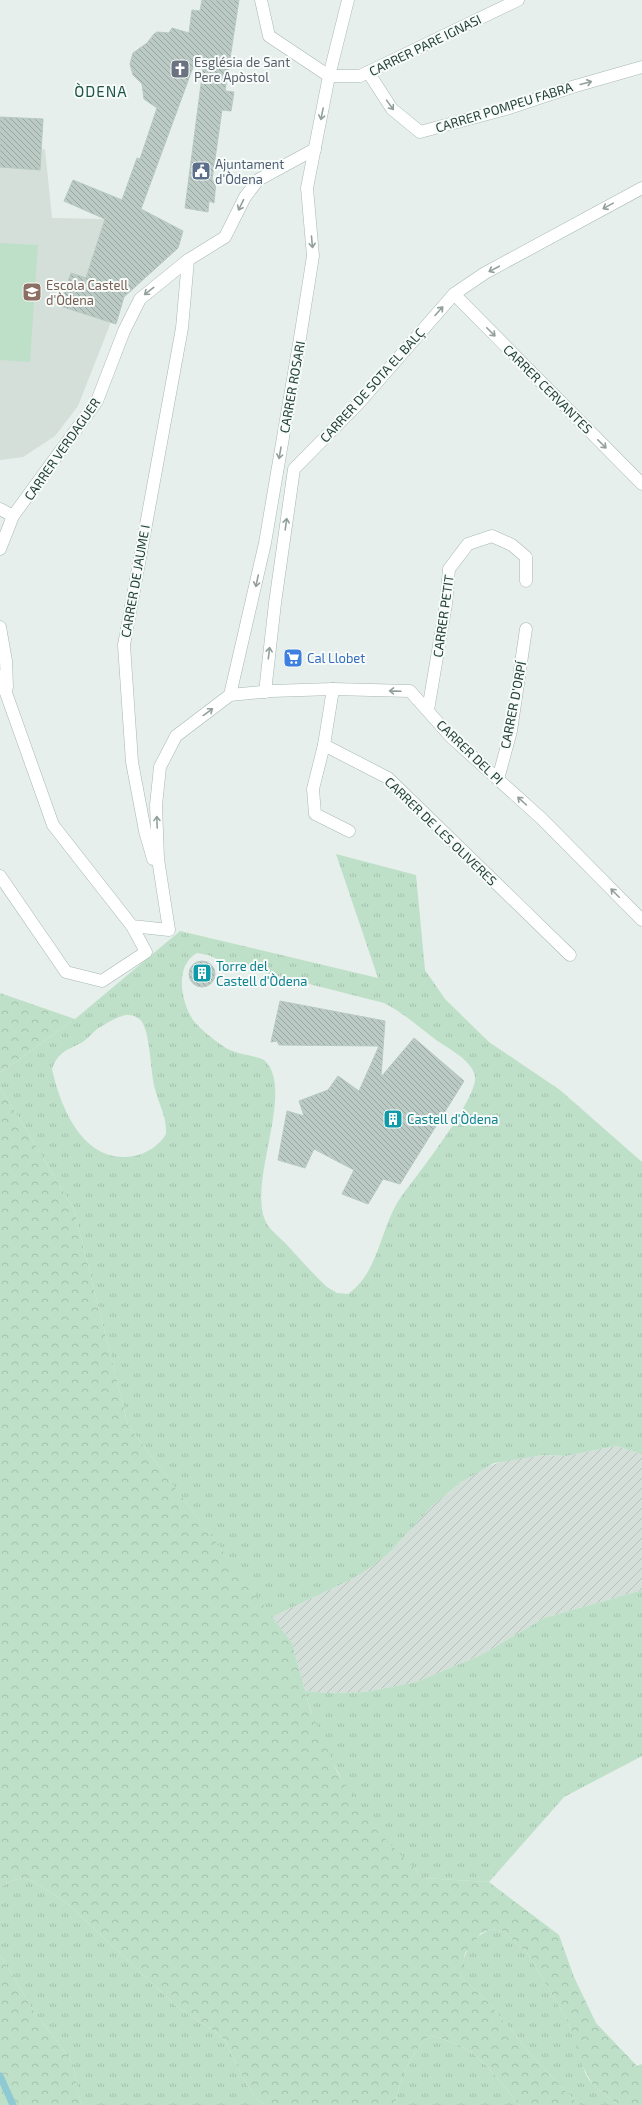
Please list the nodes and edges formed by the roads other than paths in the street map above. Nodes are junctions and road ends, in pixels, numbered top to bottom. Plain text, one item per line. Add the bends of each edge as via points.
1 (261, 0) edge
2 (348, 0) edge
3 (518, 0) edge
4 (642, 67) edge
5 (368, 72) junction
6 (329, 76) junction
7 (315, 149) junction
8 (642, 188) edge
9 (188, 260) junction
10 (454, 294) junction
11 (642, 484) edge
12 (0, 509) edge
13 (13, 516) junction
14 (0, 549) edge
15 (526, 581) dead end
16 (0, 627) edge
17 (526, 629) dead end
18 (0, 676) edge
19 (333, 689) junction
20 (265, 692) junction
21 (230, 695) junction
22 (7, 696) junction
23 (428, 710) junction
24 (324, 745) junction
25 (498, 779) junction
26 (349, 831) dead end
27 (0, 876) edge
28 (165, 902) junction
29 (642, 920) edge
30 (132, 926) junction
31 (570, 955) dead end

1 - 6 street via 269,36
2 - 6 street, CARRER ROSARI
3 - 5 street, CARRER PARE IGNASI
5 -> 4 street, CARRER POMPEU FABRA via 392,109 420,132 506,109
5 - 6 street, CARRER PARE IGNASI via 360,76
6 -> 7 street, CARRER ROSARI
7 -> 9 street, CARRER VERDAGUER via 258,180 245,197 225,237
7 -> 21 street, CARRER ROSARI via 307,188 313,256 264,543
8 -> 10 street, CARRER DE SOTA EL BALÇ via 485,274
9 -> 13 street, CARRER VERDAGUER via 140,299 124,331 97,401
9 - 28 street, CARRER DE JAUME I via 182,328 124,645 132,762 145,831
10 -> 11 street, CARRER CERVANTES
20 -> 10 street, CARRER DE SOTA EL BALÇ via 294,469 358,404
12 - 13 street
13 - 14 street, CARRER VERDAGUER
15 - 23 street, CARRER PETIT via 526,557 512,545 492,536 468,544 450,569
16 - 22 street via 6,661
17 - 25 street, CARRER D'ORPÍ via 511,731
18 - 22 street
19 - 20 street, CARRER DEL PI
23 -> 19 street, CARRER DEL PI via 410,692
19 - 24 street
20 - 21 street, CARRER DEL PI
28 -> 21 street via 158,858 156,805 160,767 176,736
22 - 30 street via 53,825
23 - 25 street, CARRER DEL PI via 451,737
24 - 26 street via 313,789 315,814
24 - 31 street, CARRER DE LES OLIVERES via 388,778
29 -> 25 street, CARRER DEL PI via 542,819
27 - 30 street via 66,972 102,981 146,952
28 - 30 street via 170,930

